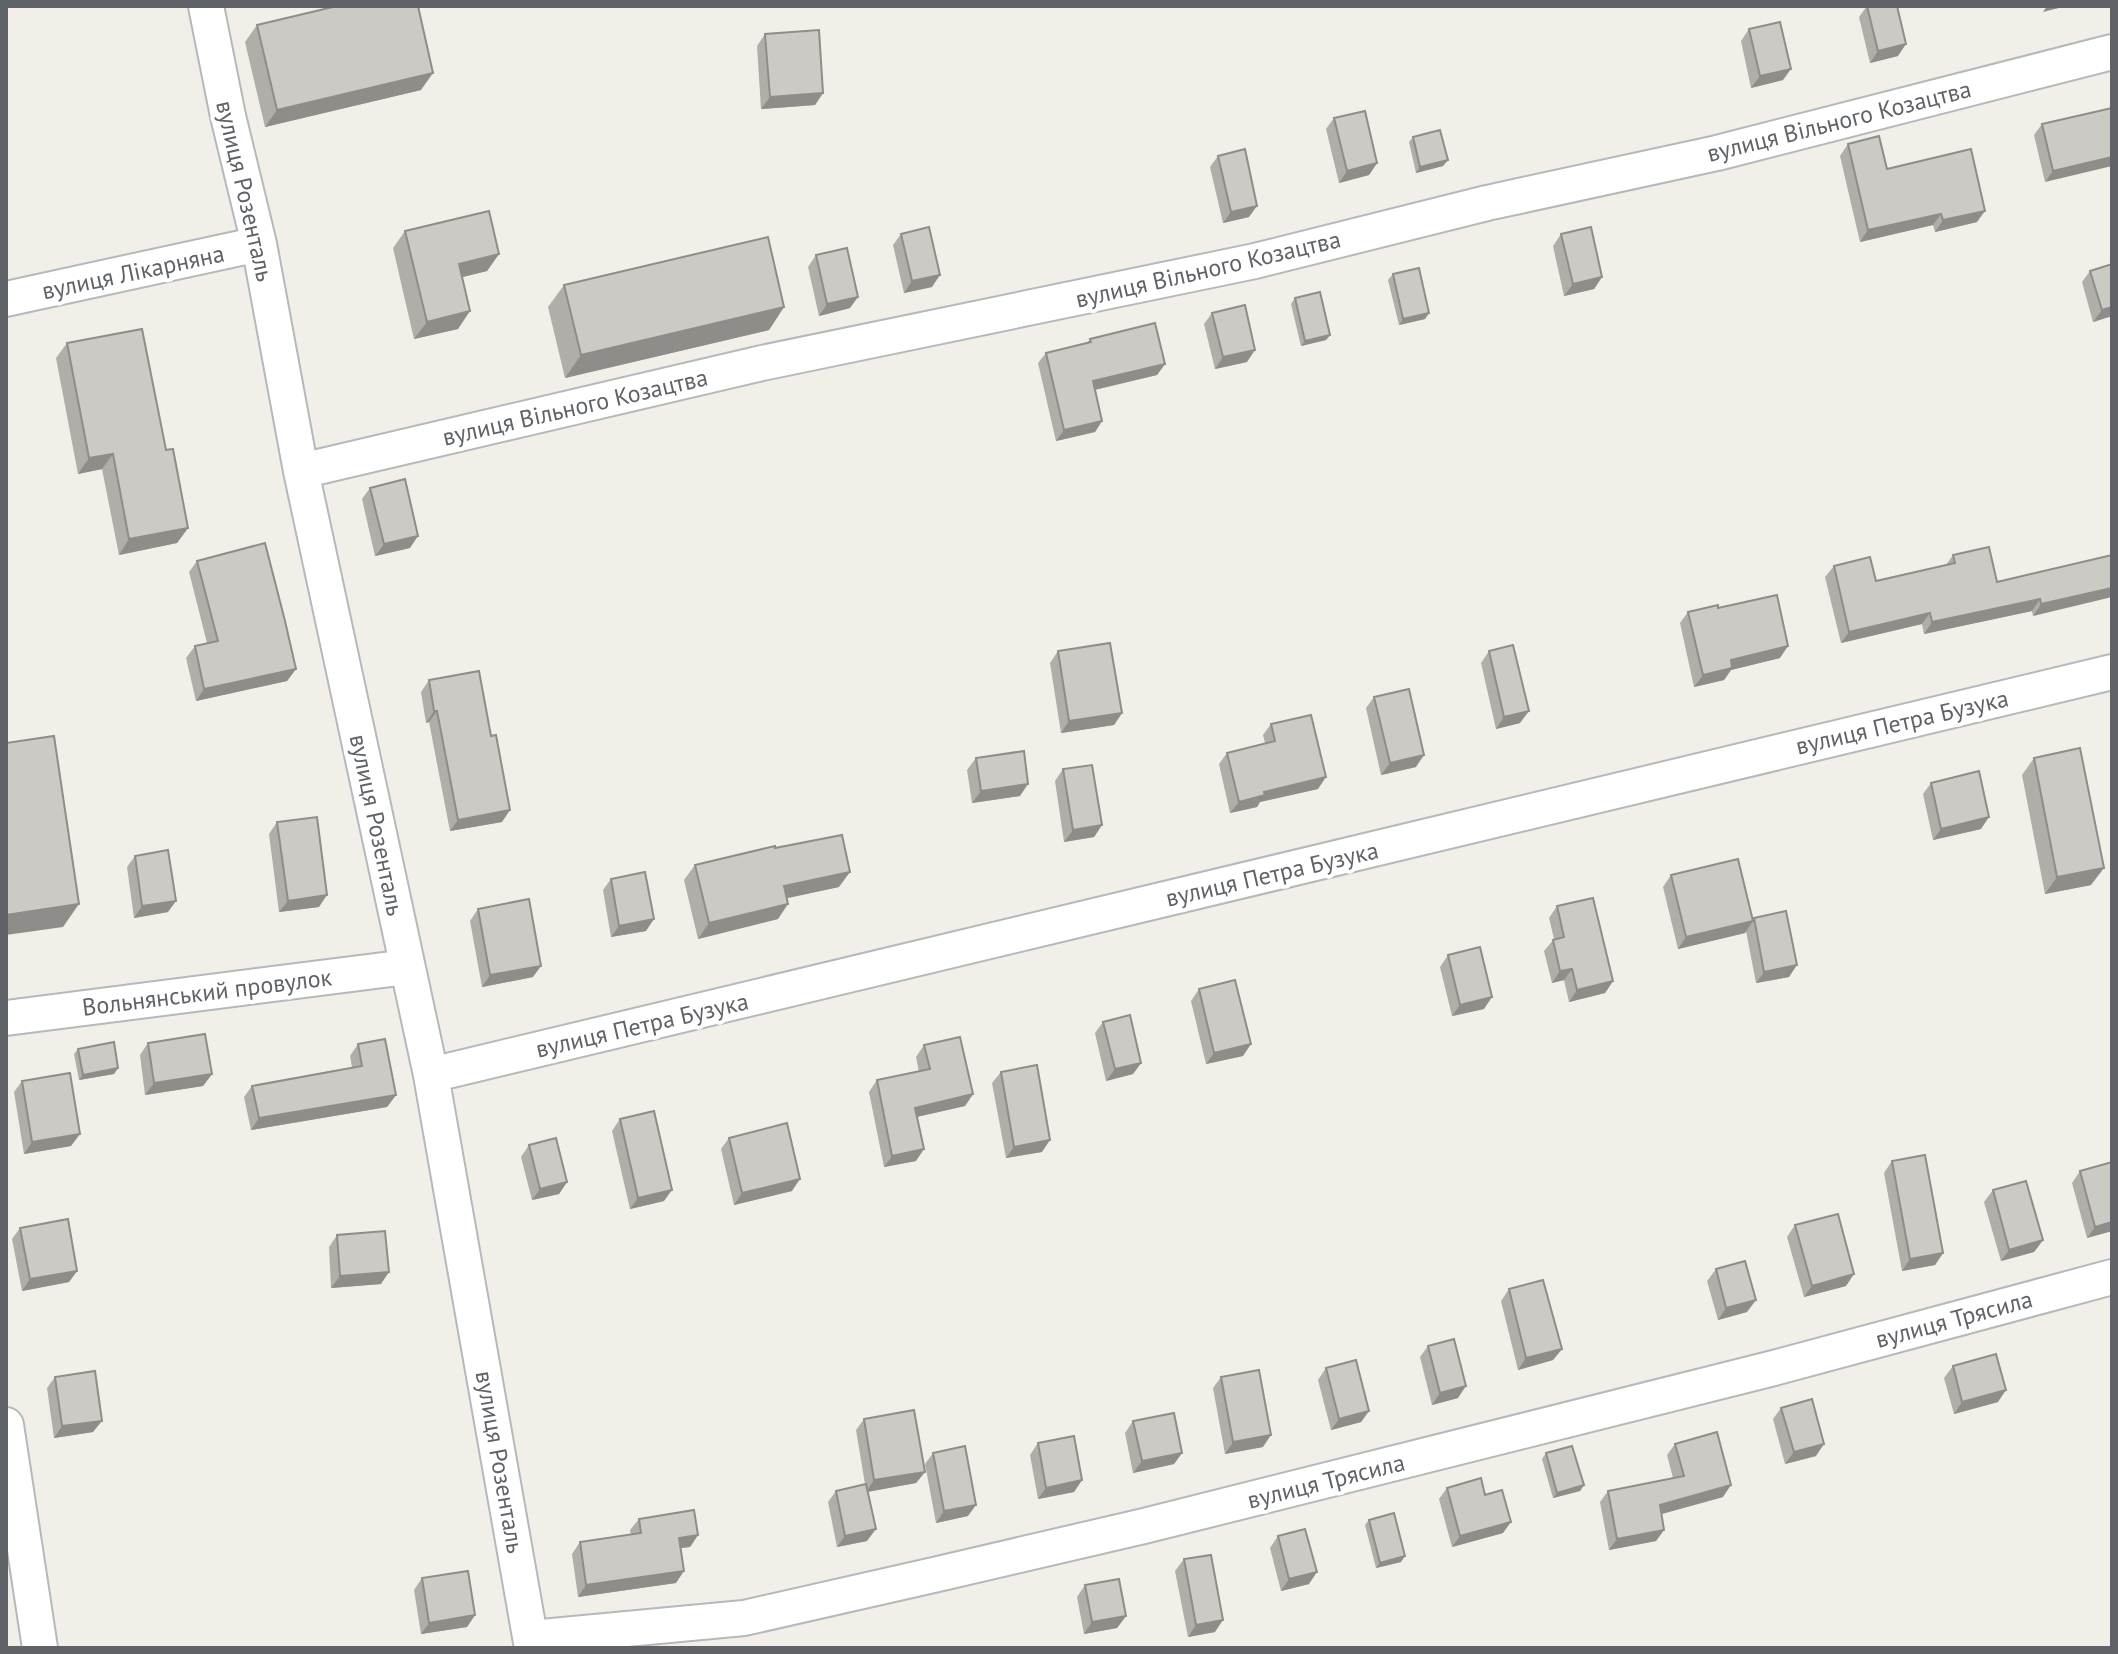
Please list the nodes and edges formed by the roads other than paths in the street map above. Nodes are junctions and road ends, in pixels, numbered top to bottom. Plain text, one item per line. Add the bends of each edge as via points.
1 (206, 6) edge
2 (2112, 52) edge
3 (259, 244) junction
4 (6, 299) edge
5 (301, 471) junction
6 (2112, 672) edge
7 (407, 967) junction
8 (6, 1018) edge
9 (431, 1075) junction
10 (2112, 1277) edge
11 (6, 1425) edge
12 (531, 1643) edge
13 (40, 1648) edge

1 - 3 street, вулиця Розенталь
2 - 5 street, вулиця Вільного Козацтва via 1717,153 1255,261 762,363
3 - 4 street, вулиця Лікарняна
3 - 5 street, вулиця Розенталь
5 - 7 street, вулиця Розенталь
6 - 9 street, вулиця Петра Бузука
7 - 8 street, Вольнянський провулок
7 - 9 street, вулиця Розенталь
9 - 12 street, вулиця Розенталь
10 - 12 street, вулиця Трясила via 1740,1377 1144,1526 744,1618
11 - 13 street

